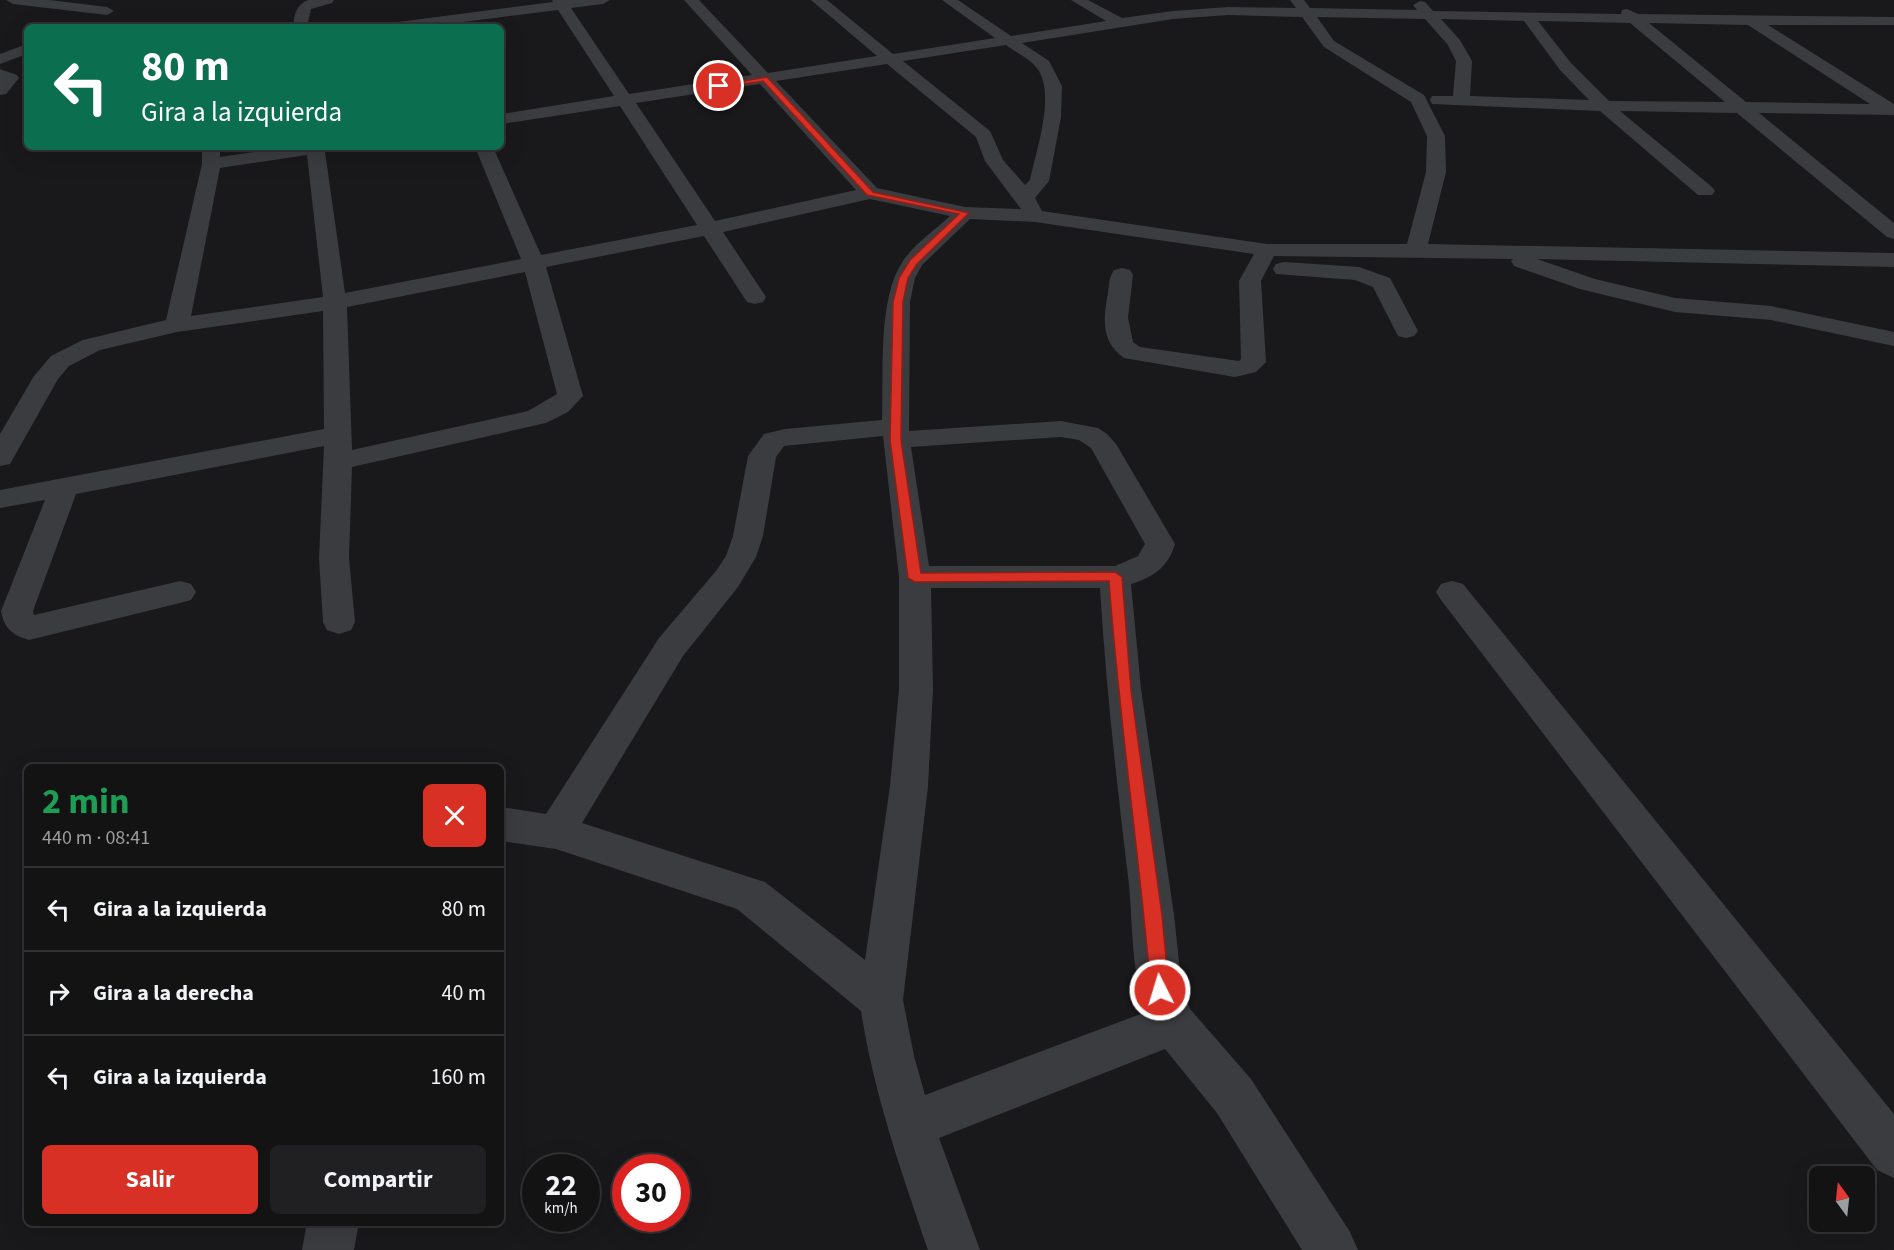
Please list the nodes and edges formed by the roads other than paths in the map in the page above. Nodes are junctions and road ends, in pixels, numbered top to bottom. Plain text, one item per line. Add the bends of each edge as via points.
1 (119, 0) edge
2 (327, 0) edge
3 (603, 0) edge
4 (691, 0) edge
5 (818, 0) edge
6 (949, 0) edge
7 (1078, 0) edge
8 (1208, 0) edge
9 (1415, 0) edge
10 (1478, 0) edge
11 (561, 3) edge
12 (430, 4) dead end
13 (1729, 5) dead end
14 (1858, 5) dead end
15 (11, 6) edge
16 (1301, 6) edge
17 (1228, 10) junction
18 (107, 11) junction
19 (1625, 12) junction
20 (1428, 15) junction
21 (1493, 17) junction
22 (1528, 17) junction
23 (1751, 21) junction
24 (1892, 22) edge
25 (1120, 23) junction
26 (93, 24) dead end
27 (300, 24) edge
28 (435, 24) edge
29 (1011, 40) junction
30 (24, 50) edge
31 (891, 58) junction
32 (0, 59) edge
33 (0, 74) edge
34 (765, 79) junction
35 (0, 90) edge
36 (627, 99) junction
37 (1418, 99) junction
38 (1461, 101) junction
39 (1603, 106) junction
40 (1742, 108) junction
41 (1893, 110) edge
42 (504, 119) edge
43 (278, 150) edge
44 (318, 150) edge
45 (485, 150) edge
46 (211, 155) edge
47 (1705, 191) dead end
48 (870, 194) junction
49 (1025, 198) junction
50 (965, 213) junction
51 (1035, 216) junction
52 (708, 229) junction
53 (1894, 233) edge
54 (1416, 250) junction
55 (1498, 251) junction
56 (1263, 259) junction
57 (1894, 260) edge
58 (534, 262) junction
59 (1122, 275) dead end
60 (755, 297) dead end
61 (335, 302) junction
62 (177, 325) junction
63 (1406, 331) dead end
64 (1894, 339) edge
65 (895, 434) junction
66 (338, 449) junction
67 (0, 458) edge
68 (64, 488) junction
69 (0, 499) edge
70 (1115, 577) junction
71 (915, 578) junction
72 (180, 592) dead end
73 (1452, 592) dead end
74 (339, 622) dead end
75 (504, 824) edge
76 (556, 832) junction
77 (881, 1000) junction
78 (1173, 1024) junction
79 (910, 1125) junction
80 (1894, 1153) edge
81 (332, 1226) edge
82 (328, 1250) edge
83 (954, 1250) edge
84 (1332, 1250) edge

1 - 18 street
2 - 27 street via 304,6
3 - 11 street
4 - 34 street
5 - 31 street
6 - 29 street
7 - 25 street
8 - 17 street
9 - 20 street
10 - 21 street
11 - 28 street
11 - 36 street
12 - 28 street
13 - 23 street
14 - 24 street
15 - 18 street via 36,3
16 - 17 street
16 - 20 street
16 - 37 street via 1329,44
17 - 25 street
18 - 26 street
19 - 22 street
19 - 23 street
19 - 40 street
20 - 21 street
20 - 38 street via 1455,43 1464,61
21 - 22 street
22 - 39 street via 1543,41
23 - 24 street
23 - 41 street
25 - 29 street
29 - 31 street
29 - 49 street via 1043,64 1054,86 1039,181
30 - 32 street
31 - 34 street
31 - 49 street via 984,135 994,161
33 - 35 street via 11,78
34 - 36 street
34 - 48 street
36 - 42 street
36 - 52 street
37 - 38 street
37 - 54 street via 1436,136 1436,172
38 - 39 street
39 - 40 street
39 - 47 street
40 - 41 street
40 - 53 street
43 - 46 street
44 - 61 street
45 - 58 street
46 - 62 street
48 - 50 street
48 - 52 street
49 - 51 street
50 - 51 street
50 - 65 street via 913,262 904,278 898,302
51 - 56 street
52 - 58 street
52 - 60 street
54 - 55 street
54 - 56 street
55 - 57 street
55 - 64 street via 1630,295 1675,305 1771,314
56 - 59 street via 1250,281 1254,362 1236,369 1125,349 1119,341 1116,321
56 - 63 street via 1382,282
58 - 61 street
58 - 66 street via 570,396 537,417
61 - 62 street
61 - 66 street
62 - 67 street via 92,345 60,361 47,376
65 - 70 street via 1077,429 1095,435 1160,544 1151,562
65 - 71 street
65 - 76 street via 774,440 762,456 741,556 727,579 670,647
66 - 68 street
66 - 74 street via 334,558
68 - 69 street
68 - 72 street via 17,611 20,621 29,628
70 - 71 street
70 - 78 street via 1124,690 1160,990
71 - 77 street via 916,689 909,786
73 - 80 street
75 - 76 street
76 - 77 street via 750,895
77 - 79 street
78 - 79 street
78 - 84 street via 1234,1096
79 - 83 street
81 - 82 street

